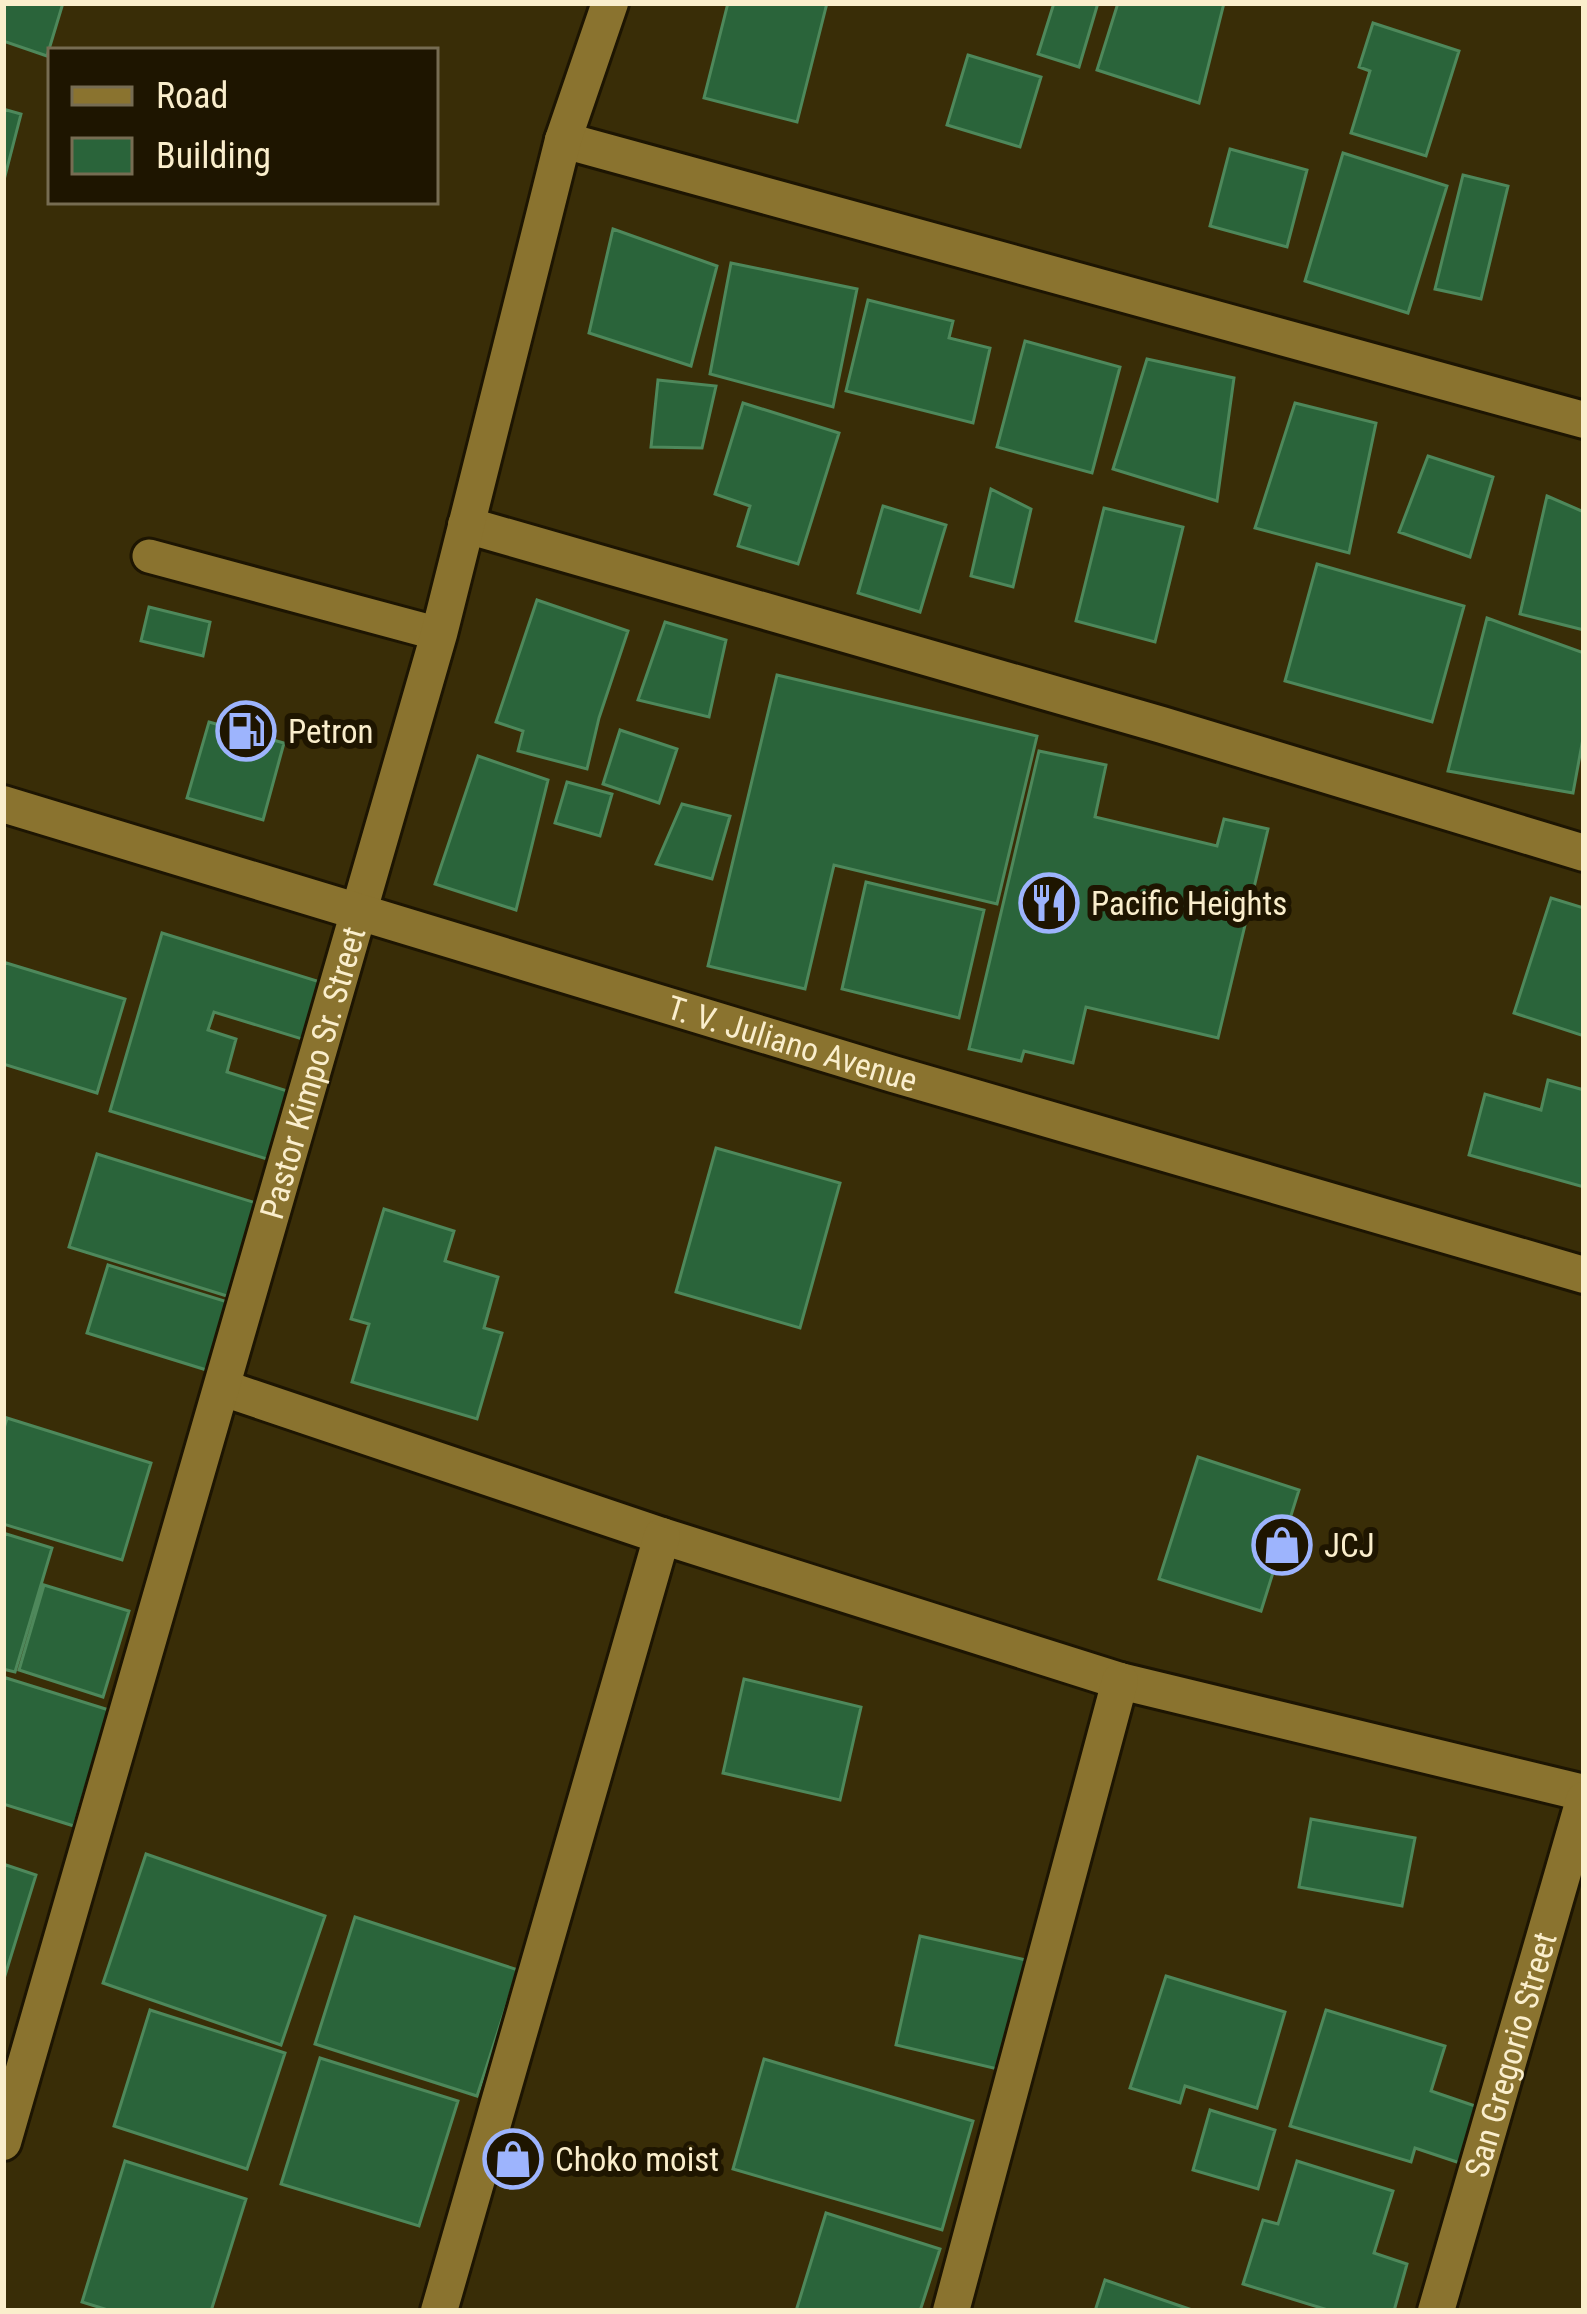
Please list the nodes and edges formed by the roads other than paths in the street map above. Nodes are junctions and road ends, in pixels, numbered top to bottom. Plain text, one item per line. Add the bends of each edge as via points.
1 (610, 3) edge
2 (563, 140) junction
3 (1584, 420) edge
4 (466, 525) junction
5 (149, 556) dead end
6 (439, 634) junction
7 (3, 804) edge
8 (1584, 853) edge
9 (359, 912) junction
10 (1584, 1275) edge
11 (223, 1388) junction
12 (662, 1536) junction
13 (1120, 1681) junction
14 (1584, 1796) edge
15 (3, 2142) edge
16 (439, 2311) edge
17 (951, 2311) edge
18 (1436, 2311) edge

1 - 2 street, Pastor Kimpo Sr. Street
2 - 3 street
2 - 4 street, Pastor Kimpo Sr. Street
4 - 6 street, Pastor Kimpo Sr. Street
4 - 8 street
5 - 6 lane
6 - 9 street, Pastor Kimpo Sr. Street
7 - 9 street, T. V. Juliano Avenue
9 - 10 street, T. V. Juliano Avenue
9 - 11 street, Pastor Kimpo Sr. Street
11 - 12 street
11 - 15 street, Pastor Kimpo Sr. Street
12 - 13 street
12 - 16 street
13 - 14 street
13 - 17 street
14 - 18 street, San Gregorio Street

